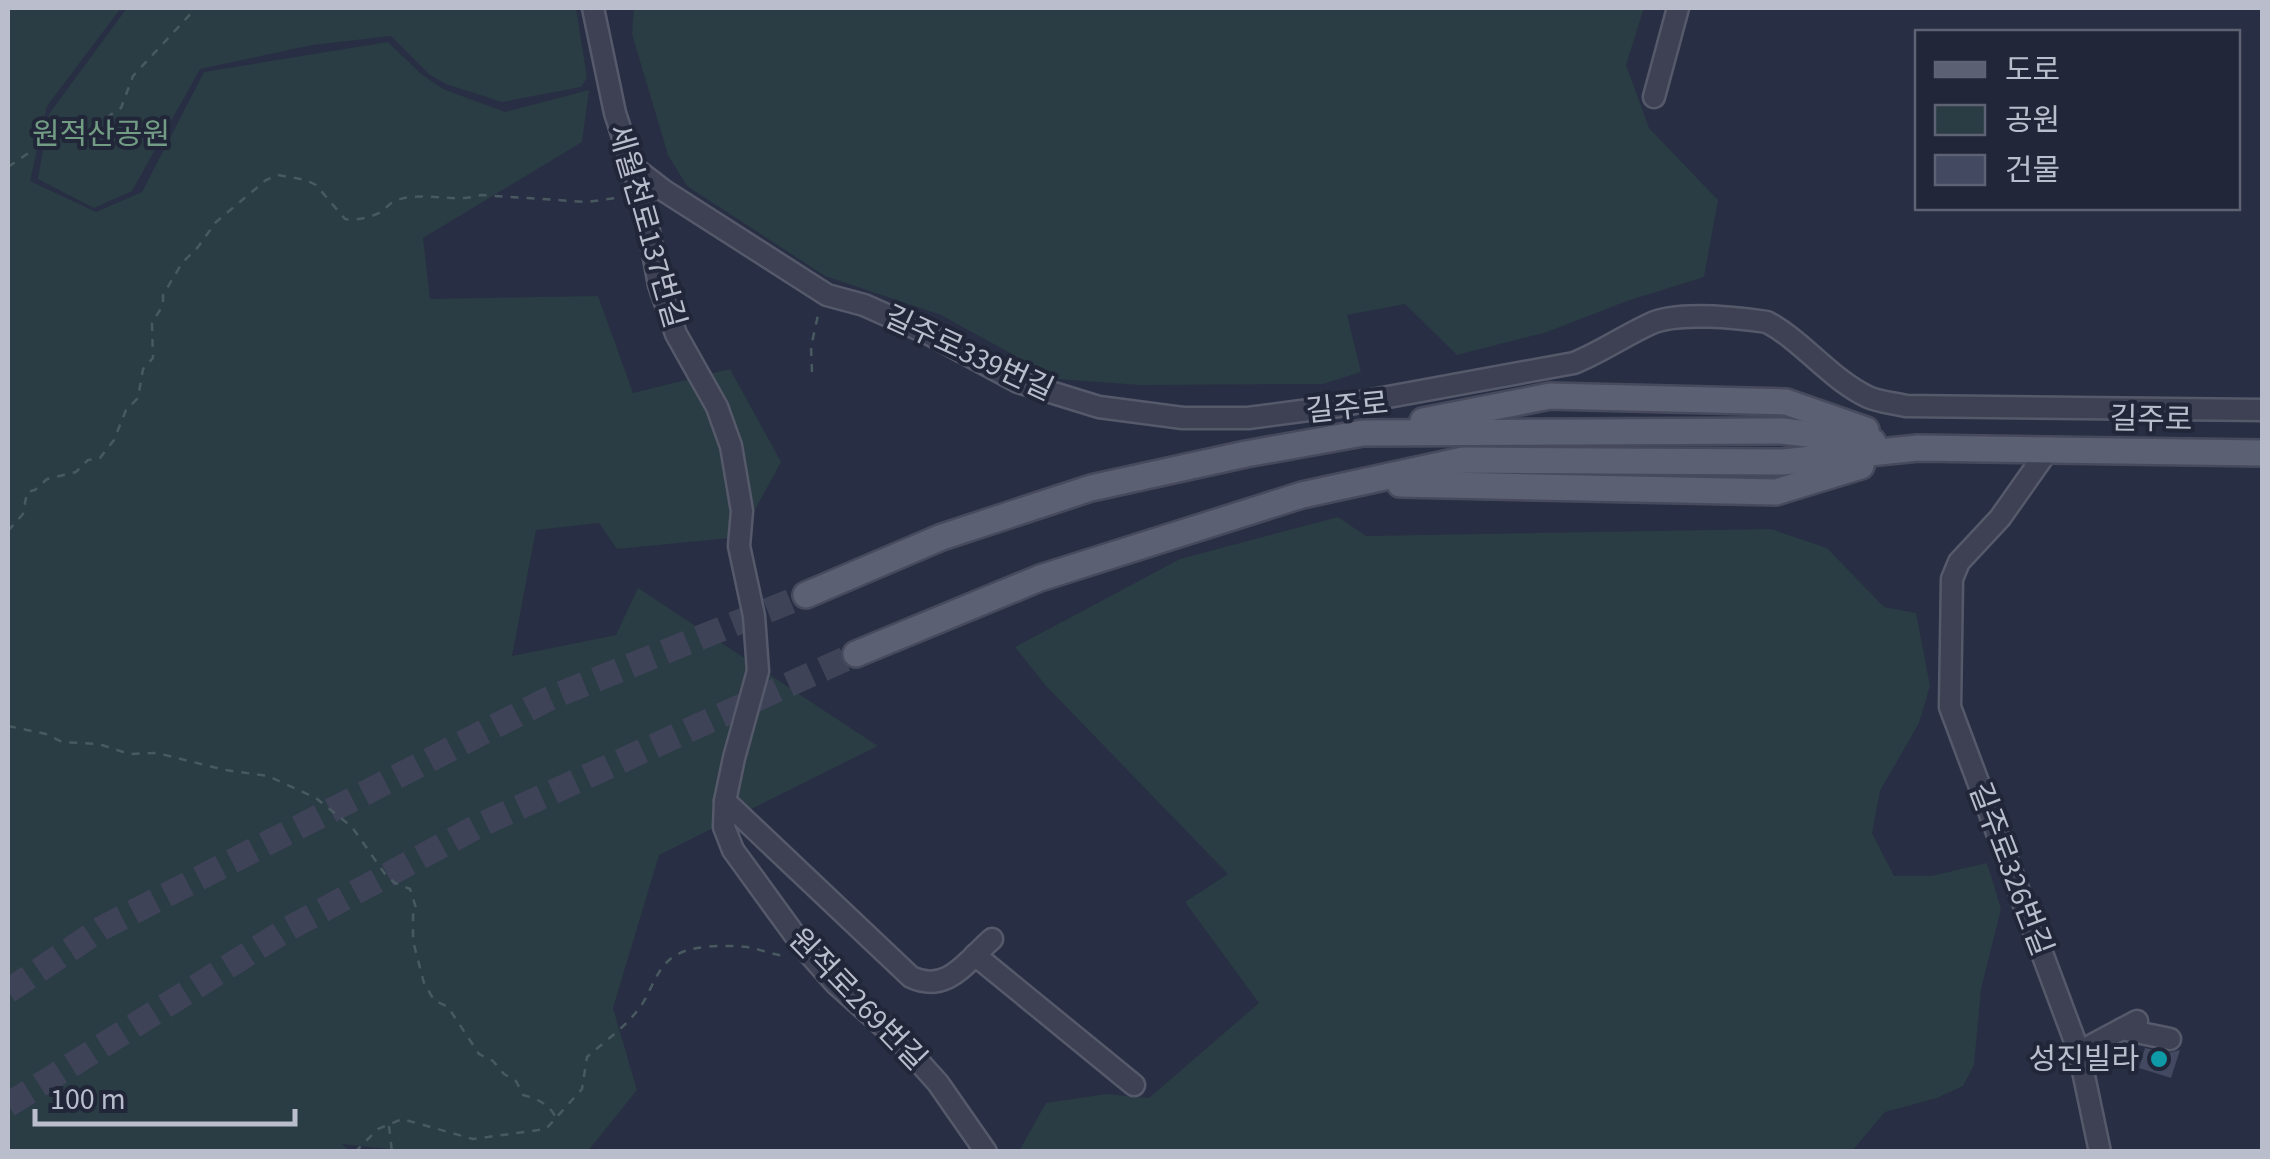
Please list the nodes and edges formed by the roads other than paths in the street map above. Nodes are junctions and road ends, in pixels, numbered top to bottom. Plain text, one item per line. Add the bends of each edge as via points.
1 (592, 8) edge
2 (1678, 8) edge
3 (1654, 97) dead end
4 (632, 166) junction
5 (2262, 410) edge
6 (1364, 433) junction
7 (1918, 448) junction
8 (2048, 450) junction
9 (2262, 453) edge
10 (806, 595) tunnel mouth
11 (856, 654) tunnel mouth
12 (758, 671) joint
13 (725, 801) junction
14 (992, 939) dead end
15 (974, 955) junction
16 (2170, 1039) dead end
17 (2079, 1052) junction
18 (1134, 1085) dead end
19 (986, 1152) edge
20 (2100, 1152) edge

1 - 4 street, 세월천로137번길
2 - 3 street
4 - 5 street, 길주로339번길 via 826,295 927,333 1018,382 1099,407 1232,419 1339,406 1574,363 1674,318 1768,322 1870,399 1906,406
4 - 12 street, 세월천로137번길 via 676,334 718,406 732,446
6 - 7 main road, 길주로 via 1782,430
6 - 7 main road via 1550,396 1640,398 1786,402
6 - 10 main road, 길주로 via 1091,488 942,538
7 - 8 main road, 길주로
7 - 11 main road via 1776,492 1358,482 1040,578
8 - 9 main road, 길주로
8 - 17 street, 길주로326번길 via 2000,518 1958,562 1948,686 1950,707
12 - 13 street, 원적로269번길
13 - 15 street via 910,977 939,983
13 - 19 street, 원적로269번길 via 724,827 733,850 805,950 938,1083
14 - 15 street
15 - 18 street
16 - 17 street via 2129,1025
17 - 20 street, 길주로326번길

